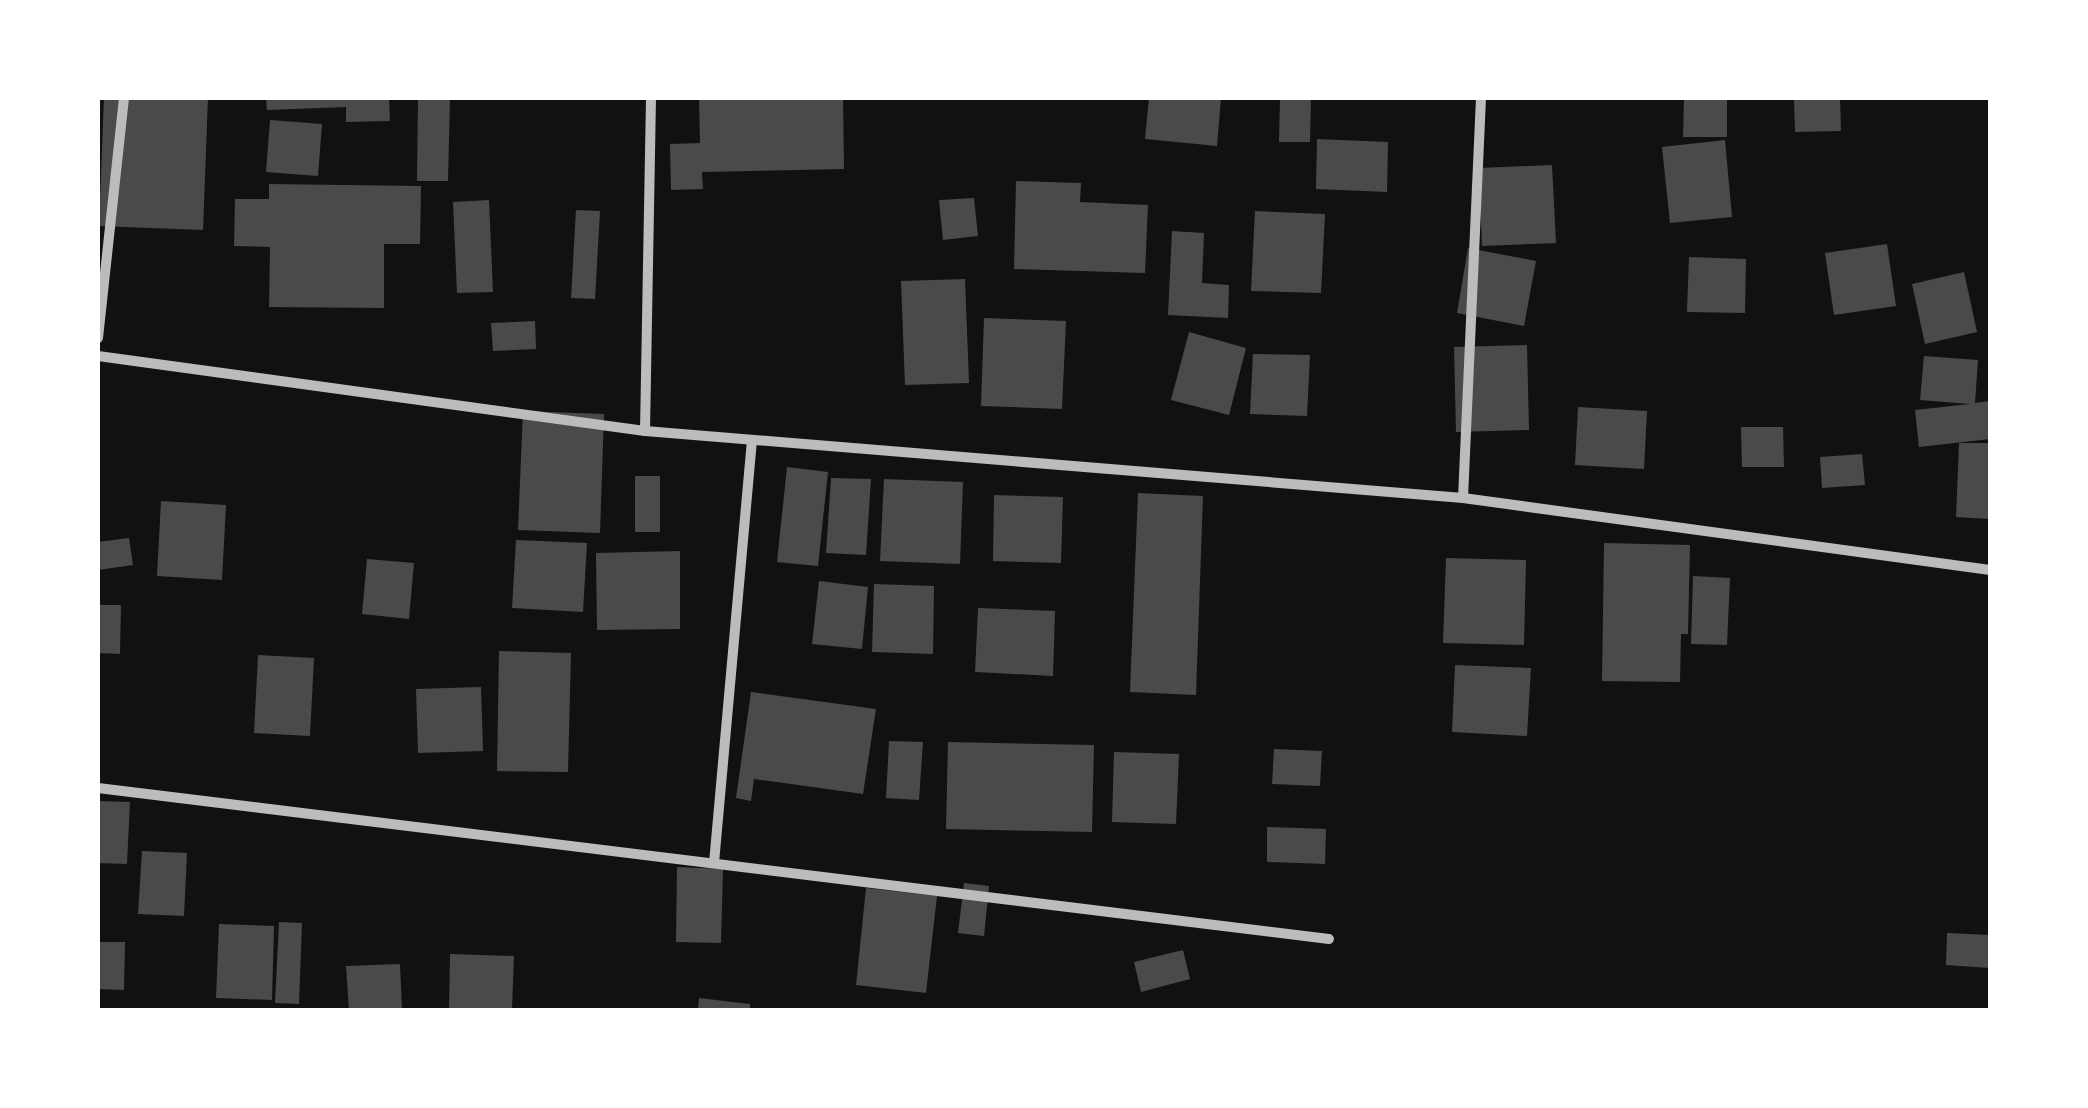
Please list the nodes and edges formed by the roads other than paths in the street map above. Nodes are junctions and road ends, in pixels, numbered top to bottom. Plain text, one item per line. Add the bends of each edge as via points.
1 (124, 98) edge
2 (651, 98) edge
3 (1481, 98) edge
4 (98, 338) edge
5 (98, 356) edge
6 (645, 431) junction
7 (752, 440) junction
8 (1463, 498) junction
9 (1990, 570) edge
10 (98, 788) edge
11 (714, 863) junction
12 (1329, 938) dead end

1 - 4 street
2 - 6 street
3 - 8 street
5 - 6 street
6 - 7 street
7 - 8 street
7 - 11 street
8 - 9 street
10 - 11 street
11 - 12 street

